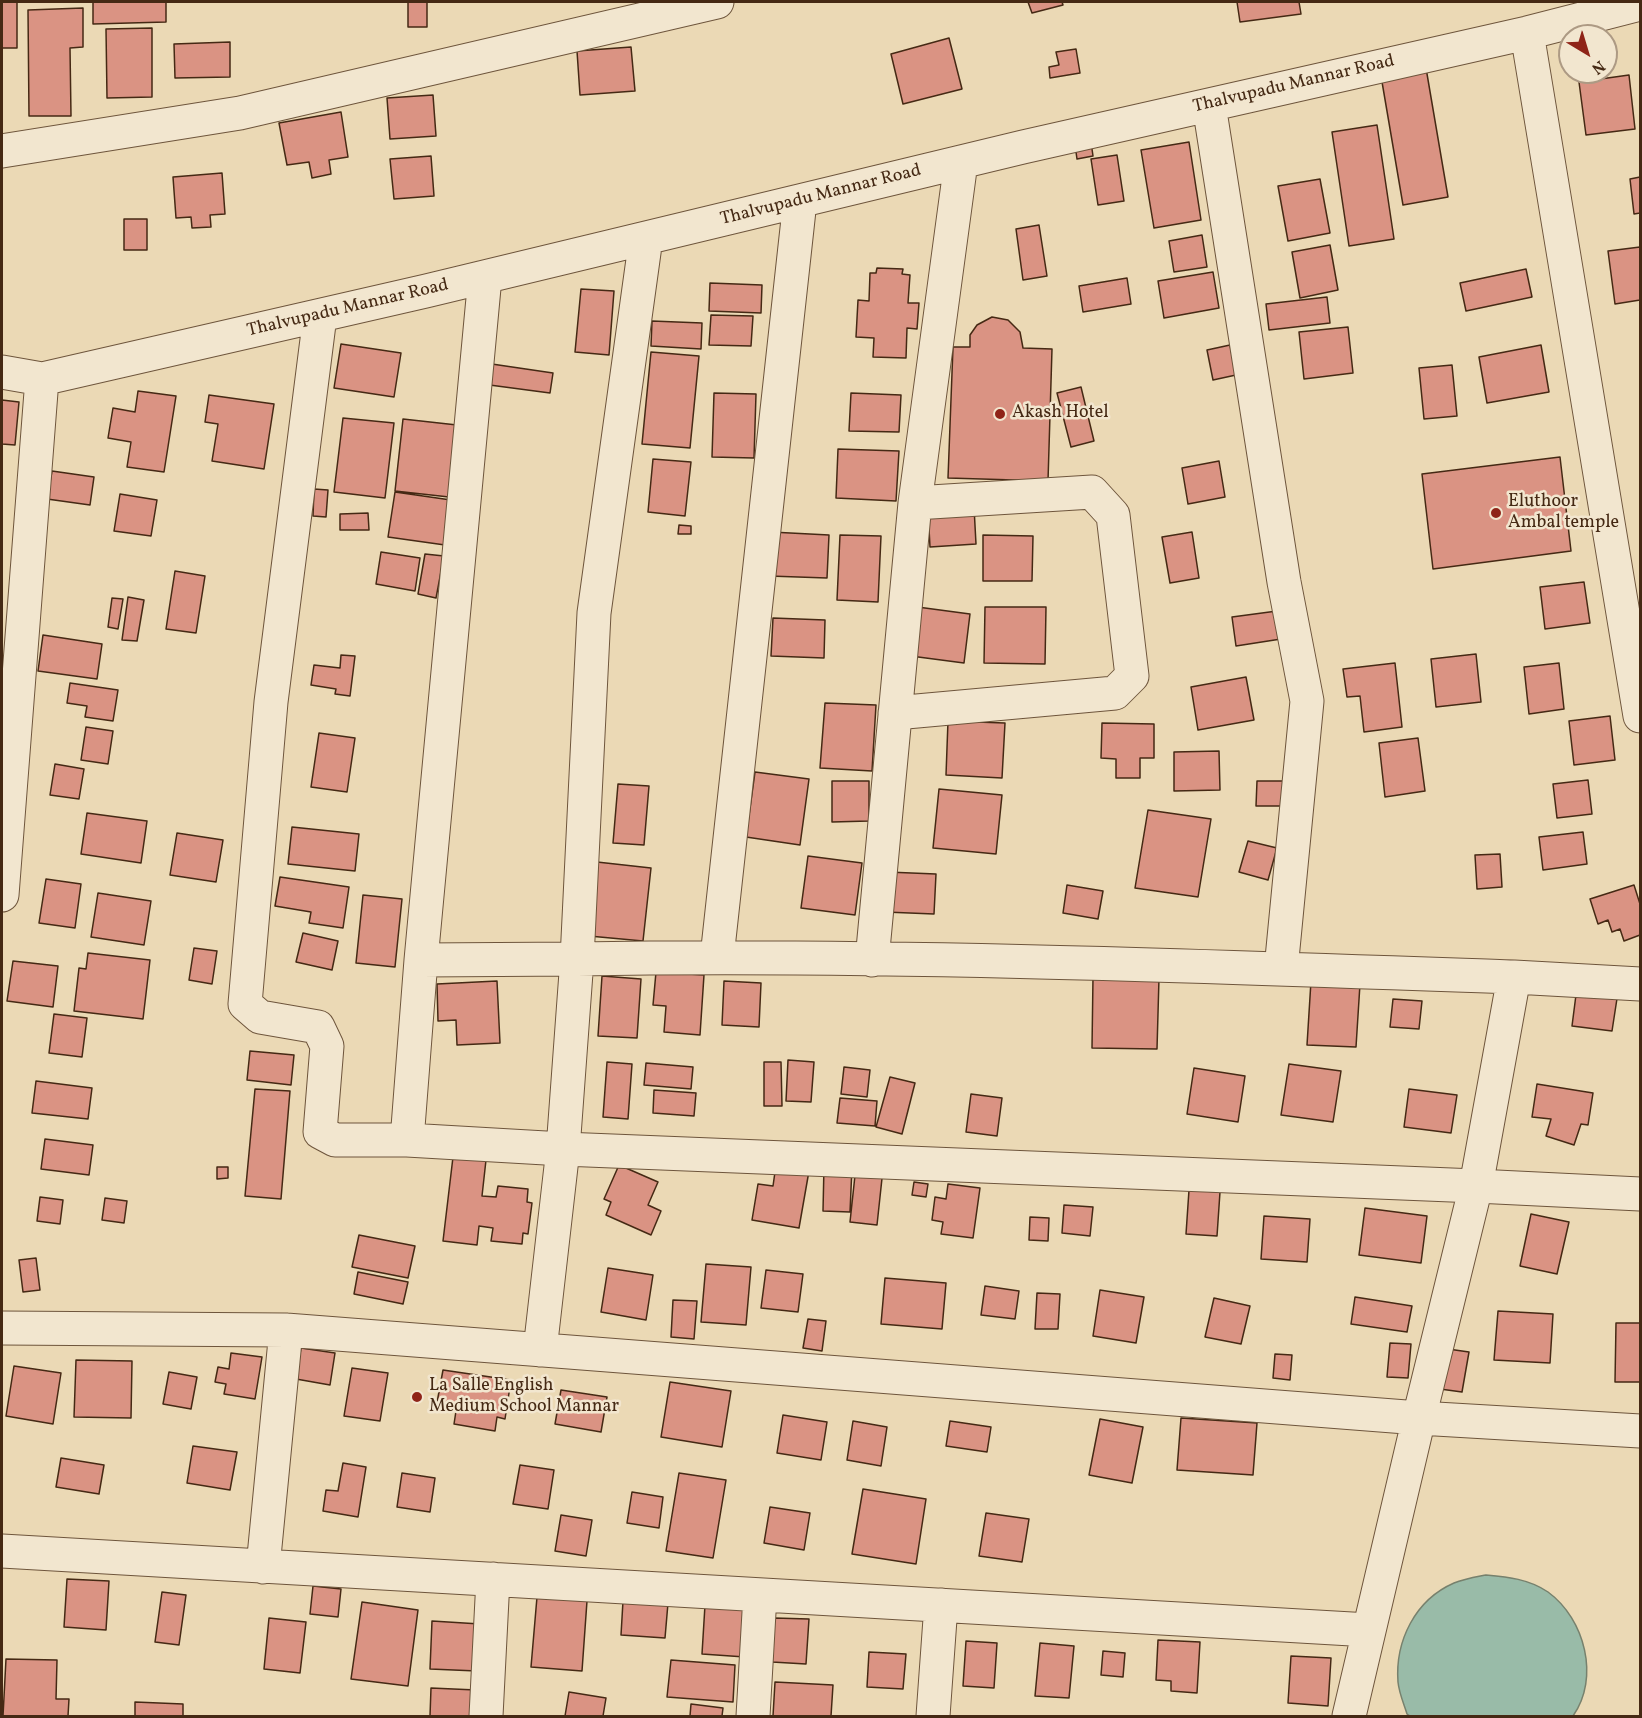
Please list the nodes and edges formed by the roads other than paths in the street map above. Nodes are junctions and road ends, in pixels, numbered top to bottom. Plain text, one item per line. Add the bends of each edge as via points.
1 (717, 2) edge
2 (1641, 4) edge
3 (1527, 33) junction
4 (1209, 105) junction
5 (2, 151) edge
6 (961, 162) junction
7 (800, 201) junction
8 (646, 238) junction
9 (485, 277) junction
10 (320, 316) junction
11 (2, 372) edge
12 (42, 379) junction
13 (915, 503) junction
14 (895, 712) junction
15 (1641, 716) edge
16 (2, 895) edge
17 (717, 957) junction
18 (577, 959) junction
19 (421, 960) junction
20 (872, 960) junction
21 (1281, 969) junction
22 (1514, 977) junction
23 (1641, 984) edge
24 (407, 1140) junction
25 (563, 1149) junction
26 (1476, 1186) junction
27 (1641, 1194) edge
28 (2, 1328) edge
29 (286, 1330) junction
30 (540, 1350) junction
31 (1419, 1418) junction
32 (1641, 1431) edge
33 (2, 1551) edge
34 (263, 1567) junction
35 (493, 1580) junction
36 (760, 1595) junction
37 (941, 1605) junction
38 (1369, 1630) junction
39 (486, 1716) edge
40 (753, 1716) edge
41 (933, 1716) edge
42 (1349, 1716) edge

1 - 5 street via 240,113
2 - 3 street, Thalvupadu Mannar Road
3 - 4 street, Thalvupadu Mannar Road
3 - 15 street
4 - 6 street, Thalvupadu Mannar Road
4 - 21 street via 1284,582 1307,701
6 - 7 street, Thalvupadu Mannar Road
6 - 13 street
7 - 8 street, Thalvupadu Mannar Road
7 - 17 street
8 - 9 street, Thalvupadu Mannar Road
8 - 18 street via 594,613
9 - 10 street, Thalvupadu Mannar Road
9 - 19 street
10 - 12 street, Thalvupadu Mannar Road
10 - 24 street via 271,702 245,1004 260,1017 318,1027 327,1046 320,1132 335,1140
11 - 12 street, Thalvupadu Mannar Road
12 - 16 street
13 - 14 street
13 - 14 street via 1092,492 1113,515 1132,676 1115,693
14 - 20 street
17 - 18 street
17 - 20 street
18 - 19 street
18 - 25 street
19 - 24 street
20 - 21 street
21 - 22 street
22 - 23 street
22 - 26 street
24 - 25 street
25 - 26 street
25 - 30 street
26 - 27 street
26 - 31 street
28 - 29 street
29 - 30 street
29 - 34 street
30 - 31 street
31 - 32 street
31 - 38 street
33 - 34 street
34 - 35 street
35 - 36 street
35 - 39 street
36 - 37 street
36 - 40 street
37 - 38 street
37 - 41 street
38 - 42 street

